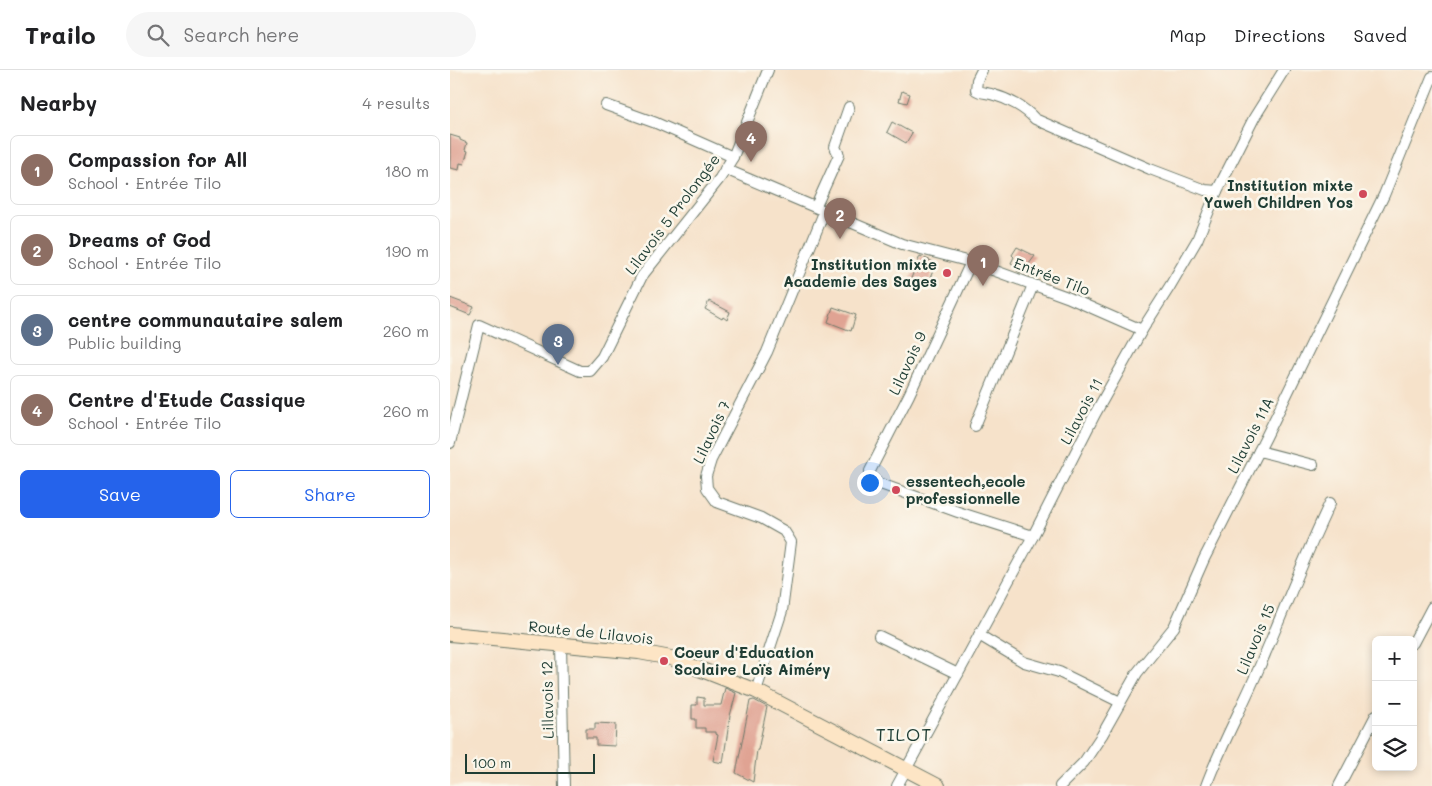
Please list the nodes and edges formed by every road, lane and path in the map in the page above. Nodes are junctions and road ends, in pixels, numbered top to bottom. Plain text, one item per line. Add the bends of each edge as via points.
1 (768, 70) edge
2 (982, 70) edge
3 (1284, 70) edge
4 (1432, 77) edge
5 (606, 105) dead end
6 (849, 107) dead end
7 (733, 157) junction
8 (725, 169) junction
9 (1217, 192) junction
10 (821, 208) junction
11 (971, 262) junction
12 (1033, 285) junction
13 (1142, 330) junction
14 (975, 426) dead end
15 (450, 443) edge
16 (1259, 451) junction
17 (1313, 465) dead end
18 (1330, 503) dead end
19 (1033, 536) junction
20 (1432, 607) edge
21 (450, 634) edge
22 (979, 635) junction
23 (879, 636) dead end
24 (1417, 636) edge
25 (561, 644) junction
26 (958, 674) junction
27 (756, 691) junction
28 (1120, 702) junction
29 (1372, 723) edge
30 (906, 768) junction
31 (564, 786) edge
32 (897, 786) edge
33 (938, 786) edge
34 (1060, 786) edge
35 (1206, 786) edge
36 (1339, 786) edge

1 - 7 street, Lilavois 5 Prolongée
2 - 9 street via 976,90 980,93 994,94 1026,110 1035,119 1150,169
3 - 9 street, Lilavois 11 via 1254,118
4 - 16 street, Lilavois 11A via 1384,195
5 - 7 street
6 - 10 street, Lilavois 7 via 835,147 839,155
7 - 8 street, Lilavois 5 Prolongée
8 - 10 street, Entrée Tilo
8 - 15 street, Lilavois 5 Prolongée via 642,276 602,357 590,371 580,371 479,325
9 - 13 street, Lilavois 11 via 1197,240
10 - 11 street, Entrée Tilo via 902,244
10 - 27 street, Lilavois 7 via 767,352 711,460 706,476 707,488 717,502 761,518 784,531 791,542 782,611
11 - 12 street, Entrée Tilo
11 - 19 street, Lilavois 9 via 870,476 878,482 958,512
12 - 13 street, Entrée Tilo
12 - 14 street
13 - 19 street, Lilavois 11
16 - 17 street
16 - 28 street, Lilavois 11A via 1204,559 1174,627 1137,673
18 - 35 street, Lilavois 15
19 - 22 street, Lilavois 11
20 - 24 street
21 - 25 main road, Route de Lilavois
22 - 26 street, Lilavois 11
22 - 28 street via 1024,662 1059,672
23 - 26 street
25 - 27 main road, Route de Lilavois via 672,658
25 - 31 street, Lillavois 12
26 - 30 street, Lilavois 11
27 - 30 main road, Route de Lilavois
28 - 34 street, Lilavois 11A via 1084,762
29 - 36 street
30 - 32 street, Lilavois 11
30 - 33 main road, Route de Lilavois

